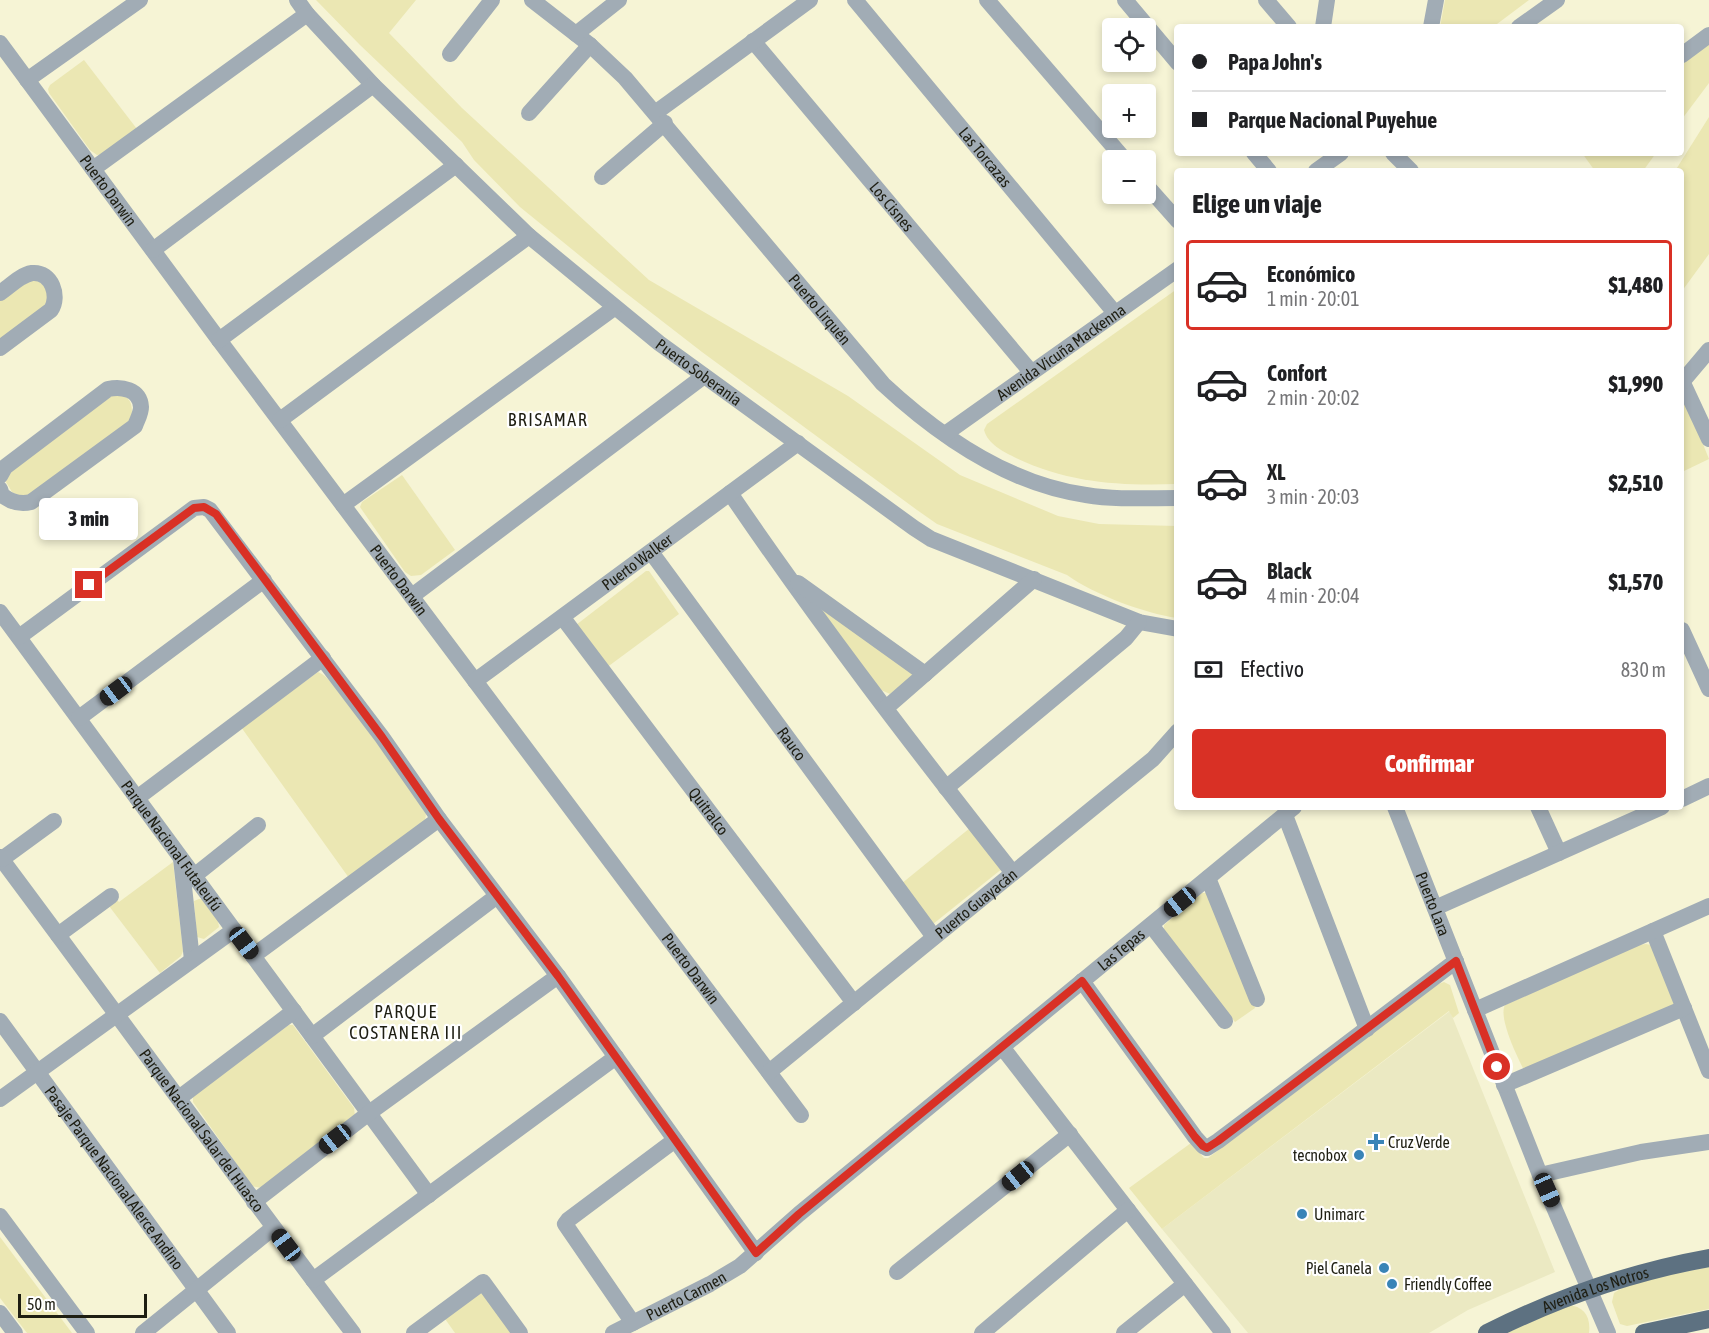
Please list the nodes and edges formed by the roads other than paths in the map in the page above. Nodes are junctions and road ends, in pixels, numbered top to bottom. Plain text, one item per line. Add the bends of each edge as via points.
1 (140, 0) edge
2 (297, 0) edge
3 (492, 0) edge
4 (619, 0) edge
5 (810, 0) edge
6 (855, 0) edge
7 (987, 0) edge
8 (1125, 0) edge
9 (1266, 0) edge
10 (1328, 0) edge
11 (1436, 0) edge
12 (534, 1) edge
13 (1548, 2) edge
14 (307, 14) junction
15 (1286, 24) edge
16 (1324, 24) edge
17 (1432, 24) edge
18 (1522, 24) edge
19 (576, 34) junction
20 (1709, 35) edge
21 (753, 41) junction
22 (0, 43) edge
23 (590, 45) junction
24 (450, 54) dead end
25 (1684, 54) edge
26 (1174, 58) edge
27 (27, 80) junction
28 (373, 85) junction
29 (529, 112) dead end
30 (660, 118) junction
31 (1116, 150) edge
32 (1256, 156) edge
33 (1337, 156) edge
34 (1396, 156) edge
35 (456, 165) junction
36 (1266, 168) edge
37 (1320, 168) edge
38 (1408, 168) edge
39 (93, 169) junction
40 (602, 177) dead end
41 (1156, 196) edge
42 (1174, 216) edge
43 (529, 236) junction
44 (153, 250) junction
45 (1174, 272) edge
46 (0, 294) edge
47 (614, 308) junction
48 (1115, 313) junction
49 (219, 340) junction
50 (0, 348) edge
51 (1709, 350) edge
52 (1031, 372) junction
53 (704, 376) junction
54 (1684, 380) edge
55 (1684, 386) edge
56 (280, 420) junction
57 (945, 434) junction
58 (1709, 440) edge
59 (798, 443) junction
60 (0, 476) edge
61 (1, 494) edge
62 (730, 494) junction
63 (1174, 498) edge
64 (343, 505) junction
65 (651, 552) junction
66 (785, 574) junction
67 (1034, 579) junction
68 (264, 580) junction
69 (412, 596) junction
70 (0, 612) edge
71 (563, 618) junction
72 (1139, 622) junction
73 (1174, 628) edge
74 (1684, 634) edge
75 (19, 637) junction
76 (323, 658) junction
77 (925, 674) junction
78 (476, 681) junction
79 (1709, 689) edge
80 (886, 708) junction
81 (79, 718) junction
82 (1174, 735) edge
83 (1709, 786) edge
84 (946, 788) junction
85 (137, 798) junction
86 (1684, 798) edge
87 (1396, 810) edge
88 (1539, 810) edge
89 (1652, 810) edge
90 (1290, 811) edge
91 (439, 819) junction
92 (54, 821) dead end
93 (258, 825) dead end
94 (1559, 853) junction
95 (1, 858) edge
96 (181, 858) junction
97 (1013, 873) junction
98 (194, 876) junction
99 (1208, 878) junction
100 (111, 896) dead end
101 (497, 896) junction
102 (1709, 906) edge
103 (1435, 908) junction
104 (1151, 925) junction
105 (234, 930) junction
106 (1653, 932) junction
107 (58, 935) junction
108 (934, 938) junction
109 (254, 956) junction
110 (192, 960) junction
111 (1456, 961) junction
112 (558, 976) junction
113 (1082, 981) junction
114 (1257, 999) dead end
115 (854, 1003) junction
116 (1684, 1008) junction
117 (1476, 1010) junction
118 (294, 1011) junction
119 (117, 1014) junction
120 (0, 1021) edge
121 (1225, 1021) dead end
122 (1367, 1029) junction
123 (312, 1036) junction
124 (1002, 1047) junction
125 (616, 1057) junction
126 (37, 1071) junction
127 (1709, 1071) edge
128 (770, 1072) junction
129 (1504, 1085) junction
130 (179, 1098) junction
131 (0, 1099) edge
132 (369, 1113) junction
133 (801, 1114) dead end
134 (1070, 1134) junction
135 (675, 1140) junction
136 (1709, 1142) edge
137 (1540, 1175) junction
138 (429, 1195) junction
139 (254, 1202) junction
140 (1128, 1210) junction
141 (0, 1216) edge
142 (273, 1228) junction
143 (756, 1253) junction
144 (1709, 1258) edge
145 (897, 1272) dead end
146 (313, 1280) junction
147 (1185, 1284) junction
148 (1591, 1289) junction
149 (196, 1291) junction
150 (0, 1313) edge
151 (1709, 1319) edge
152 (633, 1323) junction
153 (15, 1333) edge
154 (87, 1333) edge
155 (143, 1333) edge
156 (228, 1333) edge
157 (353, 1333) edge
158 (414, 1333) edge
159 (520, 1333) edge
160 (613, 1333) edge
161 (982, 1333) edge
162 (1124, 1333) edge
163 (1223, 1333) edge
164 (1487, 1333) edge
165 (1608, 1333) edge
166 (1644, 1333) edge

1 - 27 street
2 - 14 street, Puerto Soberanía
3 - 24 street
4 - 19 street
5 - 21 street
6 - 48 street, Las Torcazas
7 - 31 street
8 - 26 street
9 - 15 street
10 - 16 street
11 - 17 street
12 - 19 street, Puerto Lirquén
13 - 18 street
14 - 28 street, Puerto Soberanía
14 - 39 street
19 - 23 street, Puerto Lirquén
20 - 25 street
21 - 30 street
21 - 52 street, Los Cisnes
22 - 27 street, Puerto Darwin
23 - 29 street
23 - 30 street, Puerto Lirquén
27 - 39 street, Puerto Darwin
28 - 35 street, Puerto Soberanía
28 - 44 street
30 - 40 street
30 - 57 street, Puerto Lirquén via 883,384
32 - 36 street
33 - 37 street
34 - 38 street
35 - 43 street, Puerto Soberanía
35 - 49 street
39 - 44 street, Puerto Darwin
41 - 42 street
43 - 47 street, Puerto Soberanía
43 - 56 street
44 - 49 street, Puerto Darwin
45 - 48 street, Avenida Vicuña Mackenna
46 - 50 street via 31,273 45,277 56,297 51,310
47 - 53 street, Puerto Soberanía
47 - 64 street
48 - 52 street, Avenida Vicuña Mackenna
49 - 56 street, Puerto Darwin
51 - 54 street
52 - 57 street, Avenida Vicuña Mackenna
53 - 59 street, Puerto Soberanía
53 - 69 street
55 - 58 street
56 - 64 street, Puerto Darwin
57 - 63 street, Puerto Lirquén via 999,468 1062,491 1111,498
59 - 62 street, Puerto Walker
59 - 67 street, Puerto Soberanía via 923,534
60 - 61 street via 5,467 108,389 127,388 137,397 141,409 135,426 31,502 15,503
62 - 65 street, Puerto Walker
62 - 66 street
64 - 69 street, Puerto Darwin
65 - 71 street, Puerto Walker
65 - 108 street, Rauco
66 - 77 street
66 - 80 street
67 - 72 street, Puerto Soberanía
67 - 77 street
68 - 75 street via 216,514 204,507 194,508
68 - 76 street
68 - 81 street
69 - 78 street, Puerto Darwin
70 - 75 street, Parque Nacional Futaleufú
71 - 78 street, Puerto Walker
71 - 115 street, Quitralco
72 - 73 street, Puerto Soberanía
72 - 84 street via 1126,638
74 - 79 street
75 - 81 street, Parque Nacional Futaleufú
76 - 85 street
76 - 91 street
77 - 80 street
78 - 128 street, Puerto Darwin
80 - 84 street
81 - 85 street, Parque Nacional Futaleufú
82 - 97 street, Puerto Guayacán via 1153,759
83 - 86 street
84 - 97 street
85 - 96 street, Parque Nacional Futaleufú
87 - 103 street, Puerto Lara
88 - 94 street
89 - 94 street
90 - 99 street, Las Tepas
90 - 122 street
91 - 101 street
91 - 109 street
92 - 95 street
93 - 98 street
94 - 103 street
95 - 107 street, Parque Nacional Salar del Huasco
96 - 98 street, Parque Nacional Futaleufú
96 - 110 street
97 - 108 street, Puerto Guayacán
98 - 105 street, Parque Nacional Futaleufú
99 - 104 street, Las Tepas
99 - 114 street
100 - 107 street
101 - 112 street
101 - 123 street
102 - 106 street
103 - 111 street, Puerto Lara
104 - 113 street, Las Tepas
104 - 121 street
105 - 109 street, Parque Nacional Futaleufú
105 - 110 street
106 - 116 street
106 - 117 street
107 - 119 street, Parque Nacional Salar del Huasco
108 - 115 street, Puerto Guayacán
109 - 118 street, Parque Nacional Futaleufú
110 - 119 street
111 - 117 street, Puerto Lara
111 - 122 street
112 - 125 street
112 - 132 street
113 - 122 street via 1195,1137 1207,1148
113 - 124 street, Las Tepas
115 - 128 street, Puerto Guayacán
116 - 127 street
116 - 129 street
117 - 129 street, Puerto Lara
118 - 123 street, Parque Nacional Futaleufú
118 - 130 street
119 - 126 street
119 - 130 street, Parque Nacional Salar del Huasco
120 - 126 street, Pasaje Parque Nacional Alerce Andino
123 - 132 street, Parque Nacional Futaleufú
124 - 134 street
124 - 143 street, Las Tepas
125 - 135 street
125 - 138 street
126 - 131 street
126 - 149 street, Pasaje Parque Nacional Alerce Andino
128 - 133 street, Puerto Darwin
129 - 137 street, Puerto Lara
130 - 139 street, Parque Nacional Salar del Huasco
132 - 138 street, Parque Nacional Futaleufú
132 - 139 street
134 - 140 street
134 - 145 street
135 - 143 street
135 - 152 street via 565,1224
136 - 137 street via 1641,1152
137 - 148 street, Puerto Lara
138 - 146 street
139 - 142 street, Parque Nacional Salar del Huasco
140 - 147 street
140 - 161 street
141 - 154 street
142 - 146 street, Parque Nacional Salar del Huasco
142 - 149 street
143 - 152 street, Puerto Carmen via 710,1284
144 - 148 main road, Avenida Los Notros
146 - 157 street, Parque Nacional Salar del Huasco
147 - 162 street
147 - 163 street
148 - 164 main road, Avenida Los Notros
148 - 165 street, Puerto Lara
149 - 155 street
149 - 156 street, Pasaje Parque Nacional Alerce Andino
150 - 153 street
151 - 166 main road
152 - 160 street, Puerto Carmen
158 - 159 street via 483,1282

